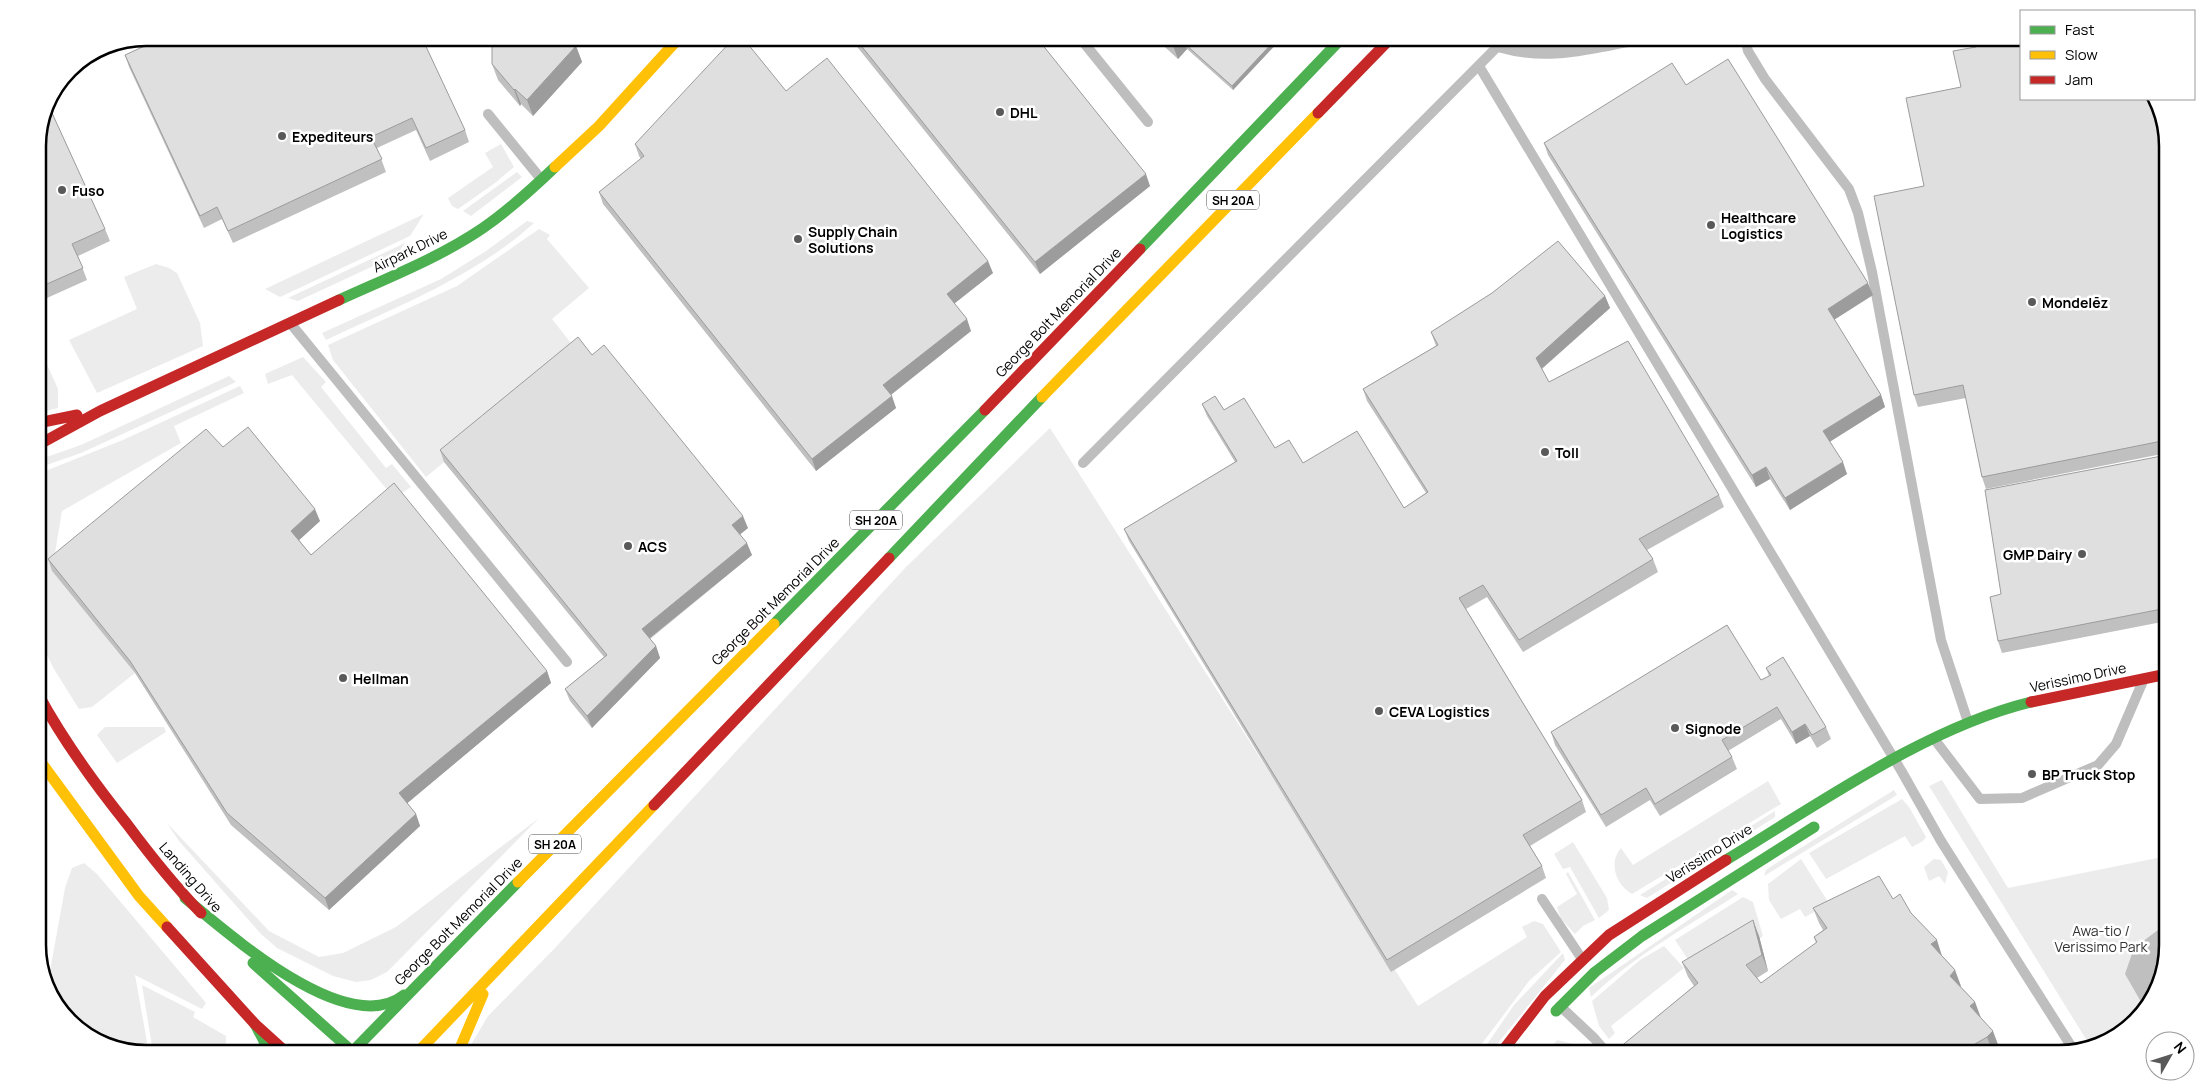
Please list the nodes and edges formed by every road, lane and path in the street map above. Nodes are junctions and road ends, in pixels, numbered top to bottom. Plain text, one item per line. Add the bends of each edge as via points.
1 (672, 46) edge
2 (1086, 46) edge
3 (1334, 46) edge
4 (1383, 46) edge
5 (1498, 46) edge
6 (1516, 46) edge
7 (1577, 46) edge
8 (1747, 46) edge
9 (1479, 66) junction
10 (488, 114) dead end
11 (1148, 122) dead end
12 (542, 180) junction
13 (290, 323) junction
14 (100, 410) junction
15 (46, 421) edge
16 (46, 440) edge
17 (1083, 464) dead end
18 (567, 662) dead end
19 (2159, 676) edge
20 (2144, 679) junction
21 (46, 708) edge
22 (1968, 723) junction
23 (1936, 742) junction
24 (1924, 756) dead end
25 (1893, 759) junction
26 (46, 769) edge
27 (1826, 820) dead end
28 (185, 898) junction
29 (1542, 899) dead end
30 (1582, 959) junction
31 (491, 977) junction
32 (411, 990) junction
33 (1545, 996) junction
34 (1560, 1006) junction
35 (1548, 1020) dead end
36 (255, 1024) junction
37 (2068, 1044) edge
38 (264, 1045) edge
39 (277, 1045) edge
40 (343, 1045) edge
41 (359, 1045) edge
42 (426, 1045) edge
43 (462, 1045) edge
44 (1508, 1045) edge
45 (1600, 1045) edge

1 - 12 main road, Airpark Drive via 599,126
2 - 11 lane
3 - 32 main road, George Bolt Memorial Drive / SH 20A via 976,420
4 - 31 main road, SH 20A via 1075,362
5 - 9 lane
6 - 7 street via 1535,50
8 - 22 lane via 1765,80 1849,189 1858,213 1941,640
9 - 17 lane
9 - 25 lane
10 - 12 lane
12 - 13 main road, Airpark Drive via 482,229 442,252
13 - 14 main road, Airpark Drive
13 - 18 lane
14 - 15 main road, Airpark Drive
14 - 16 main road, Airpark Drive
19 - 20 main road, Verissimo Drive
20 - 22 main road, Verissimo Drive via 2012,707
20 - 23 lane via 2116,744 2098,765 2022,798 1980,799
21 - 28 main road, Landing Drive via 114,808
22 - 23 main road, Verissimo Drive
23 - 24 main road, Verissimo Drive
23 - 25 main road, Verissimo Drive
25 - 30 main road, Verissimo Drive via 1654,905 1609,935
25 - 37 lane
26 - 36 main road via 139,896
27 - 34 main road via 1642,936 1595,972
28 - 32 main road via 284,974 342,1000 368,1006 388,1004
28 - 40 main road, Landing Drive
29 - 30 lane
30 - 33 main road, Verissimo Drive
31 - 42 main road, SH 20A
31 - 43 main road
32 - 41 main road, George Bolt Memorial Drive / SH 20A
33 - 34 lane
33 - 44 main road, Verissimo Drive
34 - 35 main road
34 - 45 lane
36 - 38 main road
36 - 39 main road

